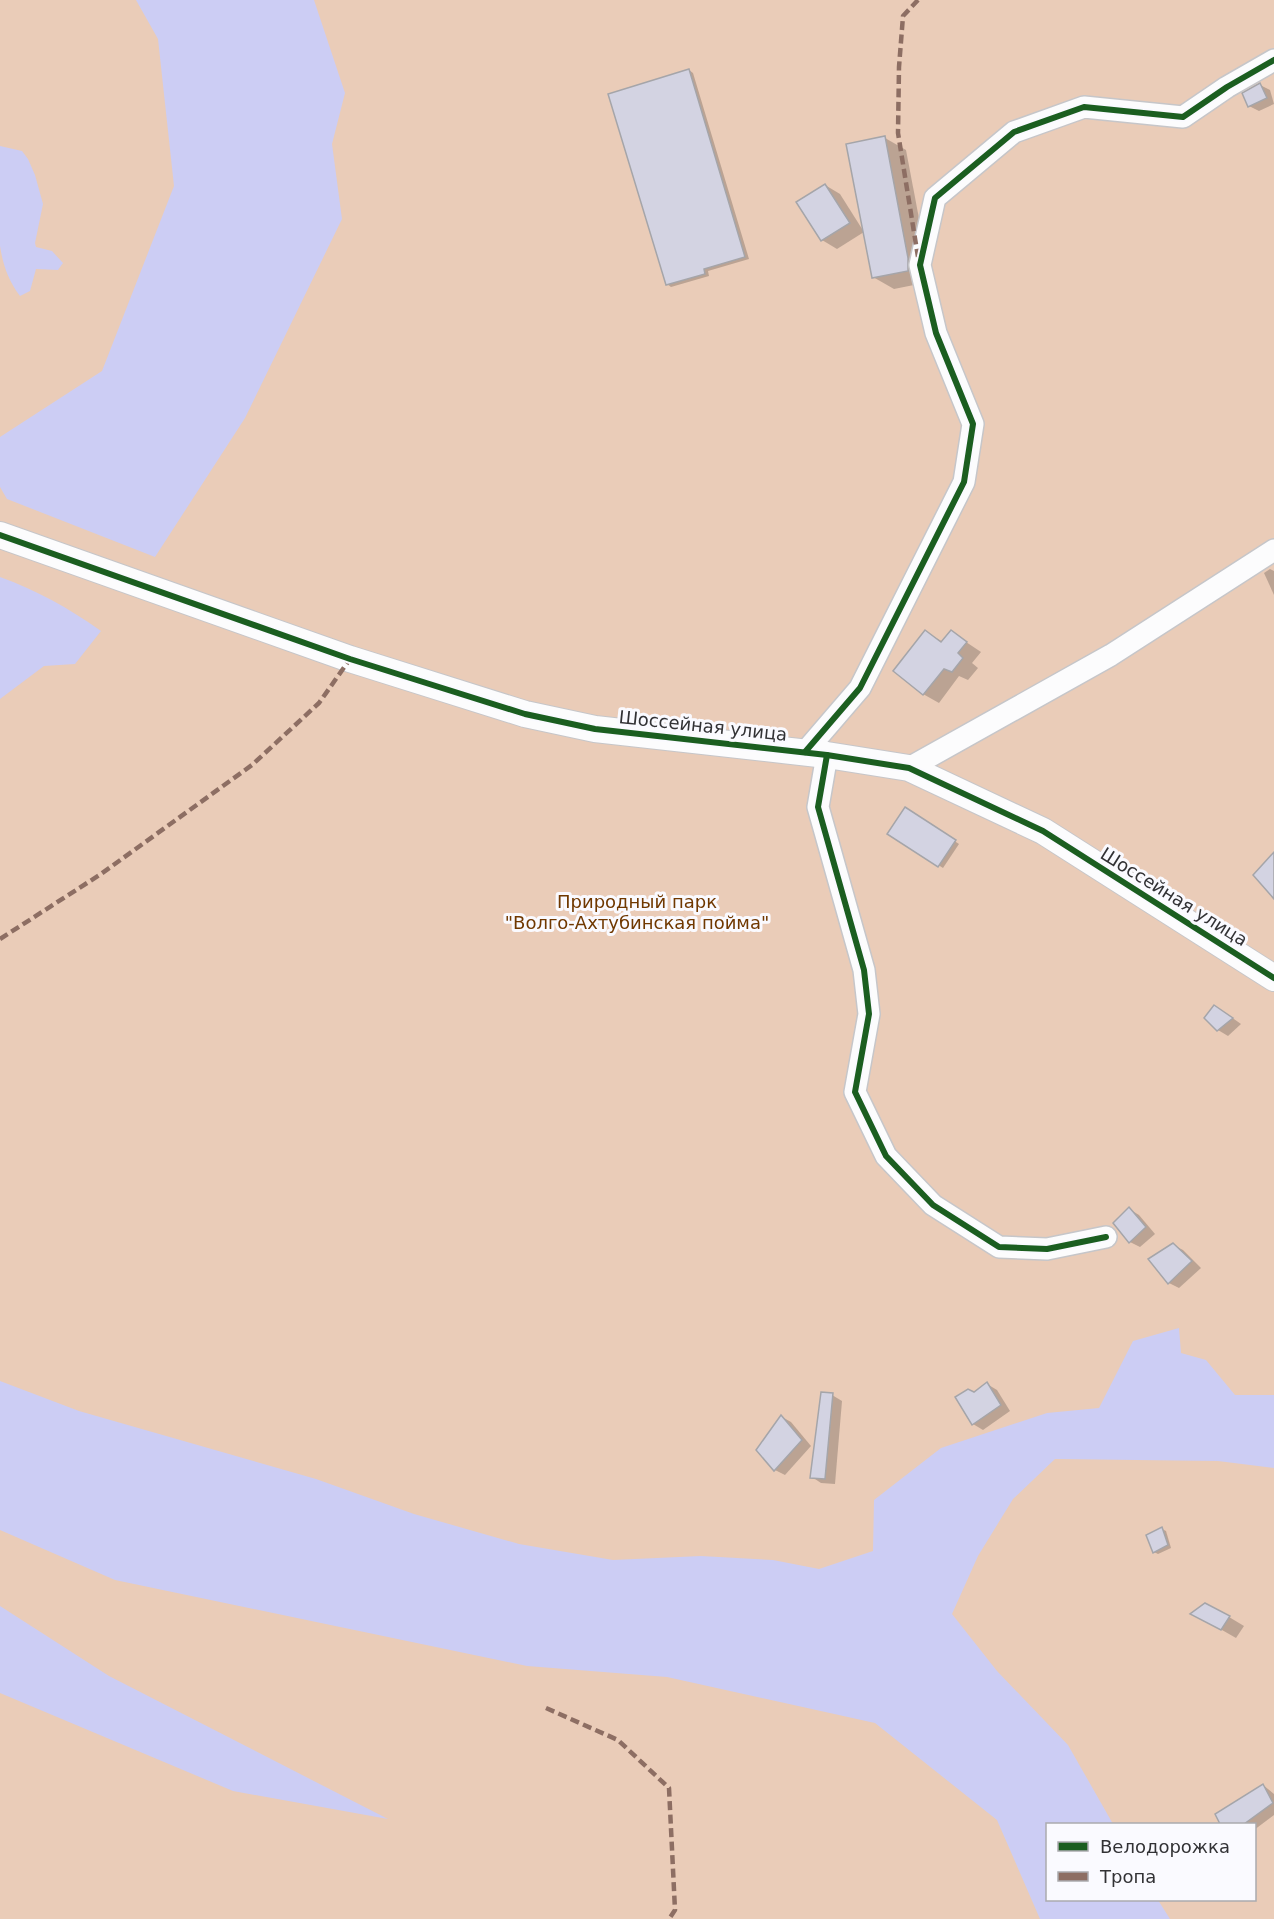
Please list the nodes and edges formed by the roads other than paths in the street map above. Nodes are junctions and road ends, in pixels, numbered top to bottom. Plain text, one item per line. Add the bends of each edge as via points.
1 (1274, 60) edge
2 (0, 535) edge
3 (1274, 550) edge
4 (816, 753) junction
5 (909, 768) junction
6 (1274, 978) edge
7 (1106, 1237) dead end

1 - 4 street via 1183,117 1084,107 1014,132 935,198 920,266 936,333 973,424 964,482 860,688
2 - 4 street, Шоссейная улица via 350,659 525,714 595,729
3 - 5 street via 1111,655
4 - 5 street, Шоссейная улица
4 - 7 street via 818,807 864,970 869,1014 855,1092 886,1156 933,1205 999,1246 1047,1249
5 - 6 street, Шоссейная улица via 1043,831

